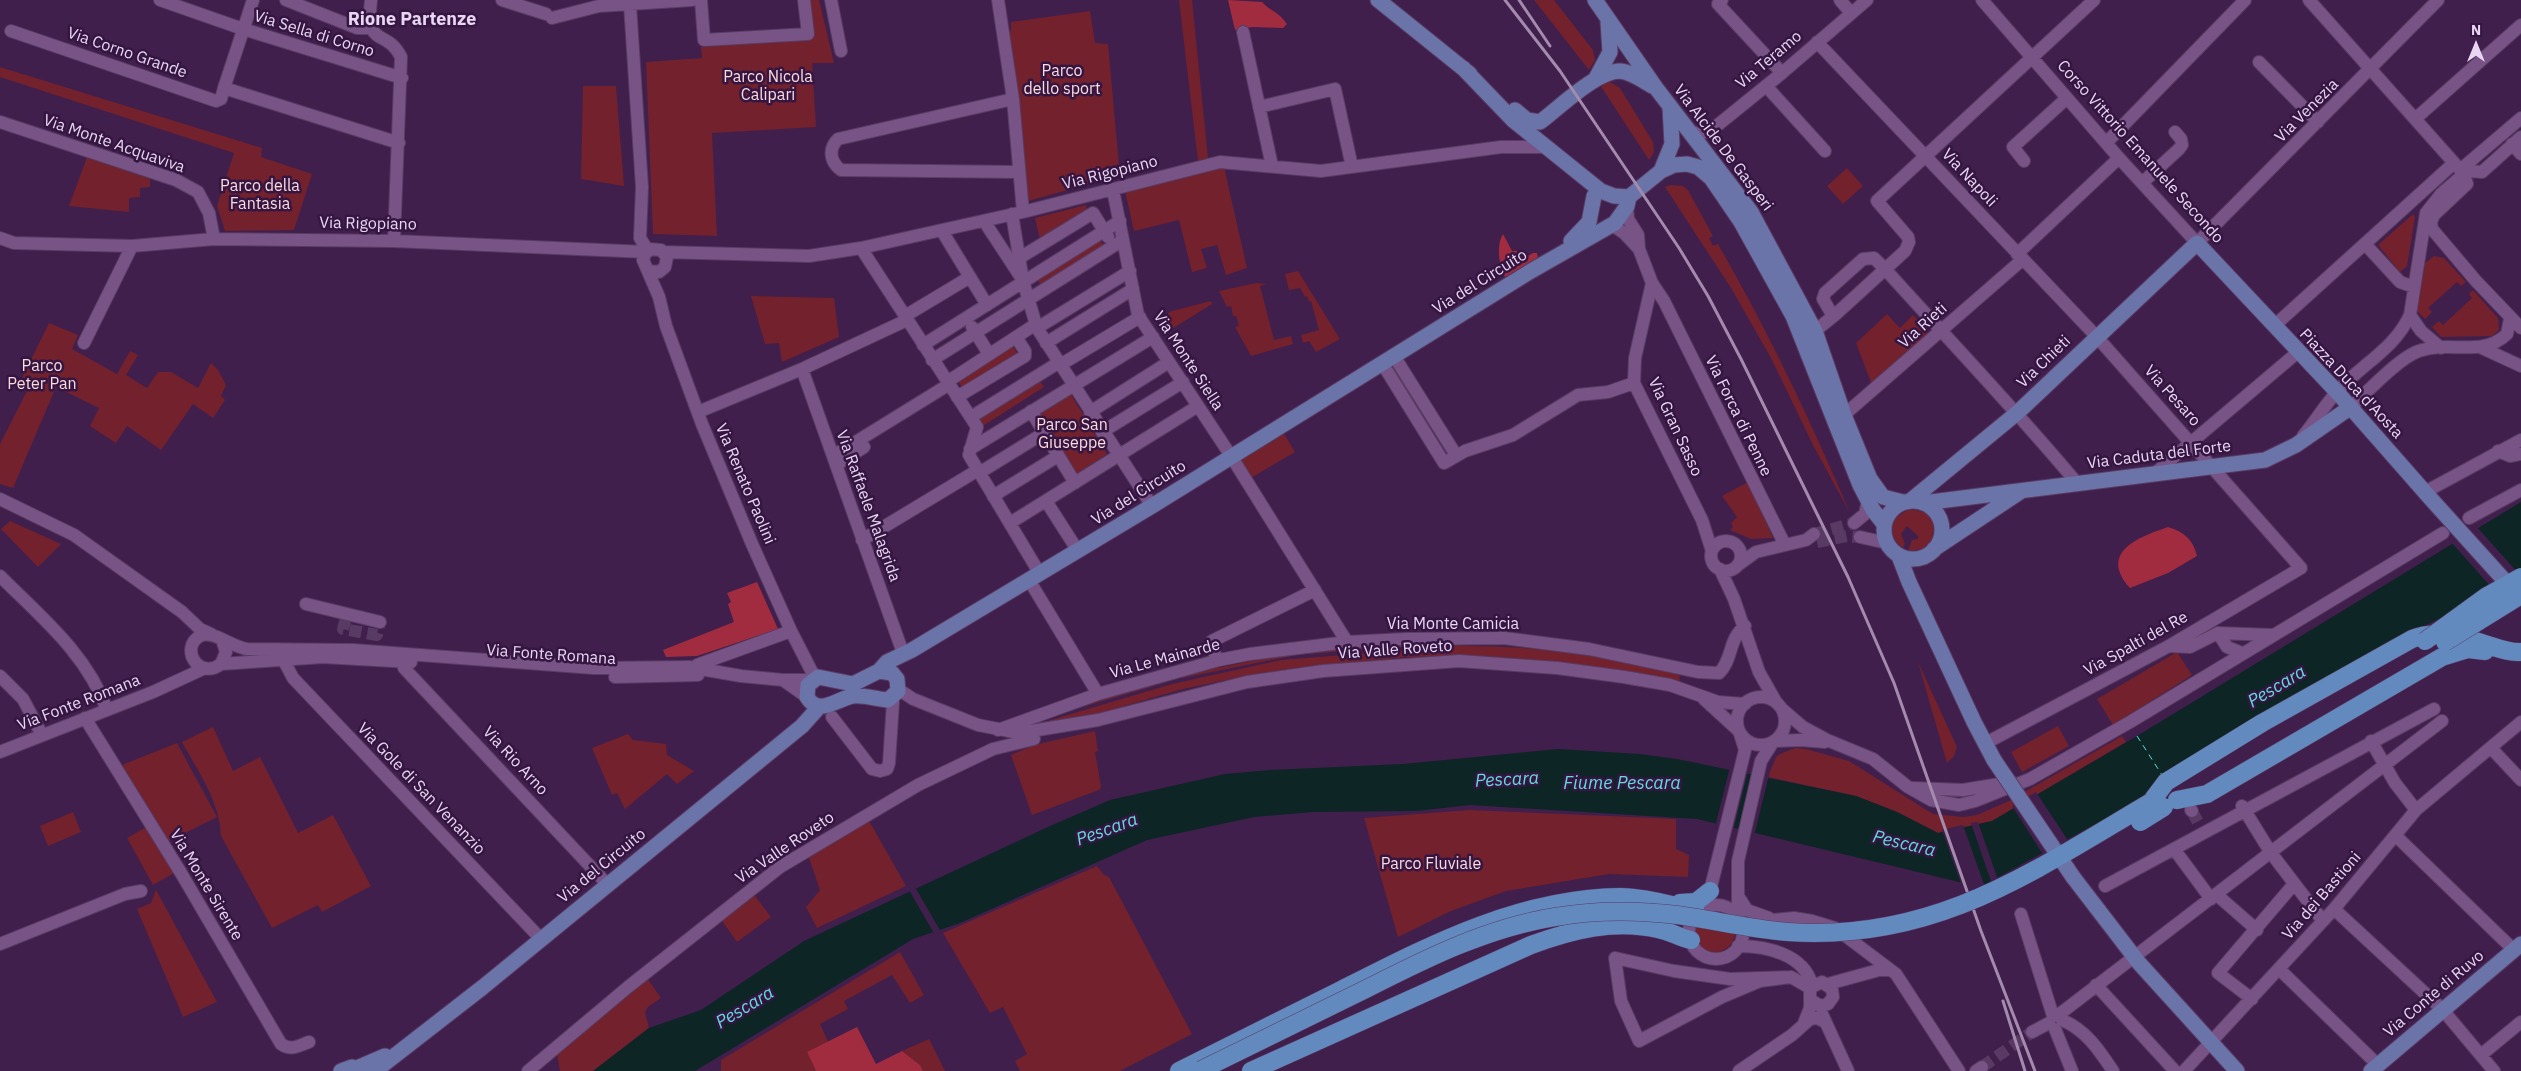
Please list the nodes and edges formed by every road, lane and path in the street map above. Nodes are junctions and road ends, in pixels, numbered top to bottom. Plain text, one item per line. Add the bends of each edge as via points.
1 (160, 0) edge
2 (253, 0) edge
3 (286, 0) edge
4 (371, 0) edge
5 (502, 0) edge
6 (692, 0) edge
7 (701, 0) edge
8 (804, 0) edge
9 (831, 0) edge
10 (998, 0) edge
11 (1595, 0) edge
12 (1840, 0) edge
13 (1867, 0) edge
14 (1982, 0) edge
15 (2094, 0) edge
16 (2245, 0) edge
17 (2309, 0) edge
18 (2438, 0) edge
19 (1380, 1) edge
20 (1720, 2) edge
21 (630, 5) junction
22 (1852, 13) junction
23 (1607, 19) junction
24 (2521, 25) edge
25 (370, 28) junction
26 (242, 29) junction
27 (11, 31) dead end
28 (1242, 32) dead end
29 (1817, 42) junction
30 (840, 51) dead end
31 (2033, 59) junction
32 (2259, 62) dead end
33 (1462, 68) junction
34 (2371, 70) junction
35 (1782, 74) junction
36 (402, 78) junction
37 (1594, 81) junction
38 (1766, 86) junction
39 (224, 88) junction
40 (1656, 88) junction
41 (2067, 98) junction
42 (1012, 99) junction
43 (1670, 106) junction
44 (1259, 107) junction
45 (2521, 118) edge
46 (2415, 119) junction
47 (0, 122) edge
48 (1540, 122) junction
49 (2318, 122) junction
50 (1688, 131) junction
51 (2175, 132) dead end
52 (399, 143) junction
53 (2106, 143) junction
54 (2518, 145) edge
55 (1549, 147) junction
56 (1825, 151) dead end
57 (1926, 156) junction
58 (2119, 158) junction
59 (2024, 161) dead end
60 (1272, 166) junction
61 (1352, 167) junction
62 (1661, 171) junction
63 (1019, 172) junction
64 (2461, 172) junction
65 (2142, 183) junction
66 (1113, 190) junction
67 (1597, 194) junction
68 (2414, 200) junction
69 (1628, 202) junction
70 (1018, 213) junction
71 (2426, 213) junction
72 (984, 221) junction
73 (1120, 221) junction
74 (1612, 225) junction
75 (1104, 230) junction
76 (942, 231) junction
77 (0, 238) edge
78 (214, 239) junction
79 (394, 240) junction
80 (1119, 243) junction
81 (2197, 243) junction
82 (2365, 244) junction
83 (2444, 244) junction
84 (132, 246) junction
85 (861, 248) junction
86 (1639, 249) junction
87 (623, 251) junction
88 (646, 252) junction
89 (1560, 253) junction
90 (2419, 256) junction
91 (1020, 257) junction
92 (2019, 257) junction
93 (664, 262) junction
94 (1885, 269) junction
95 (1130, 271) junction
96 (970, 277) junction
97 (1023, 281) junction
98 (1652, 283) junction
99 (2414, 287) junction
100 (1134, 288) junction
101 (1825, 293) junction
102 (659, 298) junction
103 (1028, 300) junction
104 (1664, 301) junction
105 (987, 305) junction
106 (1649, 305) junction
107 (1805, 308) junction
108 (1836, 314) junction
109 (2410, 315) junction
110 (1140, 317) junction
111 (906, 318) junction
112 (966, 318) junction
113 (2510, 319) junction
114 (1036, 326) junction
115 (2274, 326) junction
116 (2521, 328) edge
117 (1815, 331) junction
118 (975, 332) junction
119 (1941, 332) junction
120 (2096, 336) junction
121 (1016, 337) junction
122 (1153, 337) junction
123 (84, 343) dead end
124 (1046, 343) junction
125 (923, 345) junction
126 (2442, 348) junction
127 (2482, 348) junction
128 (2298, 352) junction
129 (989, 354) junction
130 (1388, 359) junction
131 (932, 360) junction
132 (1169, 362) junction
133 (1059, 364) junction
134 (2519, 368) edge
135 (802, 369) junction
136 (1183, 382) junction
137 (948, 383) junction
138 (1634, 383) junction
139 (1073, 386) junction
140 (2337, 392) junction
141 (957, 397) junction
142 (1198, 406) junction
143 (2351, 407) junction
144 (1031, 411) junction
145 (698, 412) junction
146 (1090, 412) junction
147 (2017, 413) junction
148 (1844, 415) junction
149 (971, 417) junction
150 (1102, 432) junction
151 (1044, 433) junction
152 (2521, 440) edge
153 (2193, 444) junction
154 (2296, 445) junction
155 (970, 448) junction
156 (2498, 451) junction
157 (1456, 455) junction
158 (2515, 455) edge
159 (1058, 456) junction
160 (1119, 456) junction
161 (1231, 456) junction
162 (834, 461) junction
163 (2213, 466) junction
164 (978, 471) junction
165 (2155, 473) junction
166 (1074, 483) junction
167 (2077, 483) junction
168 (2023, 490) junction
169 (2521, 490) edge
170 (993, 496) junction
171 (2428, 496) junction
172 (0, 498) edge
173 (1868, 500) junction
174 (1046, 501) junction
175 (1912, 502) junction
176 (1152, 506) junction
177 (2469, 518) dead end
178 (1010, 523) junction
179 (1854, 523) tunnel mouth
180 (1884, 524) junction
181 (2443, 533) dead end
182 (1860, 537) tunnel mouth
183 (1812, 539) tunnel mouth
184 (862, 540) junction
185 (1887, 543) junction
186 (1737, 545) junction
187 (1785, 545) junction
188 (1078, 551) junction
189 (1712, 551) junction
190 (1756, 552) junction
191 (1931, 552) junction
192 (1899, 556) junction
193 (1729, 568) junction
194 (2301, 568) joint
195 (0, 576) edge
196 (1034, 577) junction
197 (2521, 577) edge
198 (2521, 588) edge
199 (1314, 590) junction
200 (2521, 597) edge
201 (1919, 602) junction
202 (306, 604) dead end
203 (173, 606) junction
204 (2521, 606) edge
205 (380, 622) dead end
206 (1744, 626) junction
207 (791, 631) junction
208 (2218, 633) junction
209 (2271, 636) junction
210 (217, 637) junction
211 (2425, 641) junction
212 (1347, 642) junction
213 (2445, 642) junction
214 (2169, 646) junction
215 (2480, 646) junction
216 (2227, 647) junction
217 (192, 649) junction
218 (907, 652) junction
219 (2521, 652) edge
220 (2242, 653) junction
221 (380, 656) junction
222 (283, 659) junction
223 (1216, 660) junction
224 (406, 662) junction
225 (2521, 663) edge
226 (221, 664) junction
227 (2223, 665) junction
228 (689, 667) junction
229 (205, 668) junction
230 (879, 670) junction
231 (720, 672) junction
232 (1759, 672) junction
233 (0, 676) edge
234 (813, 679) junction
235 (783, 680) junction
236 (832, 680) junction
237 (170, 684) junction
238 (894, 692) junction
239 (1696, 693) junction
240 (1098, 694) junction
241 (1748, 702) junction
242 (822, 706) junction
243 (1779, 706) junction
244 (107, 710) junction
245 (85, 718) junction
246 (1098, 720) junction
247 (2521, 722) edge
248 (1001, 731) junction
249 (1739, 731) junction
250 (42, 735) junction
251 (1774, 741) junction
252 (2371, 741) junction
253 (1833, 743) junction
254 (1984, 744) junction
255 (2490, 748) junction
256 (0, 752) edge
257 (2384, 766) junction
258 (2521, 780) edge
259 (2177, 800) junction
260 (2151, 802) junction
261 (2244, 808) junction
262 (2416, 810) junction
263 (2396, 836) junction
264 (2174, 849) junction
265 (2271, 853) junction
266 (607, 884) junction
267 (2294, 884) junction
268 (2105, 886) dead end
269 (141, 892) dead end
270 (1738, 896) junction
271 (2214, 897) junction
272 (1705, 903) junction
273 (2334, 909) junction
274 (2021, 914) dead end
275 (1739, 918) junction
276 (1786, 919) junction
277 (2323, 921) junction
278 (2257, 930) junction
279 (541, 938) junction
280 (1690, 940) junction
281 (0, 944) edge
282 (1738, 946) junction
283 (2517, 947) edge
284 (2134, 956) junction
285 (1790, 959) junction
286 (2279, 969) junction
287 (1889, 970) junction
288 (1791, 977) junction
289 (1828, 984) junction
290 (2096, 985) junction
291 (1814, 997) junction
292 (2252, 999) junction
293 (2442, 1009) junction
294 (1807, 1021) junction
295 (2055, 1021) junction
296 (1825, 1022) junction
297 (2521, 1022) edge
298 (2032, 1032) tunnel mouth
299 (308, 1042) dead end
300 (2212, 1043) junction
301 (402, 1048) junction
302 (2481, 1055) junction
303 (2374, 1068) edge
304 (1745, 1069) edge
305 (360, 1070) edge
306 (341, 1071) edge
307 (375, 1071) edge
308 (528, 1071) edge
309 (1178, 1071) edge
310 (1200, 1071) edge
311 (1224, 1071) edge
312 (1250, 1071) edge
313 (1848, 1071) edge
314 (1959, 1071) edge
315 (1976, 1071) edge
316 (1981, 1071) edge
317 (2072, 1071) edge
318 (2113, 1071) edge
319 (2175, 1071) edge
320 (2184, 1071) edge
321 (2237, 1071) edge
322 (2494, 1071) edge

1 - 26 street, Via Sella di Corno
2 - 26 street
3 - 25 street via 356,28
4 - 25 street
5 - 21 street via 549,16 599,6
6 - 21 street
7 - 8 street via 704,40 808,34
9 - 30 street
10 - 42 street
11 - 23 main road
12 - 22 street
13 - 22 street, Via Teramo
14 - 31 street, Corso Vittorio Emanuele Secondo
15 - 31 street
16 - 53 street
17 - 34 street
18 - 34 street, Via Venezia
19 - 33 main road
20 - 35 street
21 - 88 street
22 - 29 street, Via Teramo
23 - 37 main road via 1610,52
23 - 40 main road
24 - 46 street
25 - 36 street via 396,48 401,57
26 - 36 street, Via Sella di Corno
26 - 39 street
27 - 39 street, Via Corno Grande via 216,101 221,99
28 - 44 street
29 - 35 street, Via Teramo
29 - 57 street, Via Napoli
31 - 41 street, Corso Vittorio Emanuele Secondo
31 - 57 street
32 - 49 street
33 - 48 main road via 1527,120
33 - 55 main road via 1514,120
34 - 46 street
34 - 49 street, Via Venezia
35 - 38 street, Via Teramo
36 - 52 street
37 - 40 main road, Via Alcide De Gasperi via 1607,74 1621,72
37 - 48 main road, Via Alcide De Gasperi
38 - 50 street, Via Teramo via 1706,132
38 - 56 street
39 - 52 street
40 - 43 main road, Via Alcide De Gasperi
41 - 53 street, Corso Vittorio Emanuele Secondo
41 - 59 street via 2013,147
42 - 63 street
42 - 63 street via 838,139 831,154 841,170
43 - 50 main road, Via Alcide De Gasperi
43 - 62 main road via 1672,144
44 - 60 street
44 - 61 street via 1335,90
45 - 64 street
46 - 64 street
47 - 78 street, Via Monte Acquaviva via 184,184 198,192 209,213
48 - 55 main road
49 - 81 street, Via Venezia
50 - 107 main road, Via Alcide De Gasperi via 1751,212
51 - 65 street via 2181,139 2179,150
52 - 79 street
53 - 58 street, Corso Vittorio Emanuele Secondo
54 - 64 street via 2482,172
55 - 61 street, Via Rigopiano via 1501,147
55 - 67 main road
57 - 92 street, Via Napoli
57 - 94 street via 1877,201 1905,232 1909,242
58 - 65 street, Corso Vittorio Emanuele Secondo
58 - 92 street, Via Rieti
60 - 61 street, Via Rigopiano via 1322,171
60 - 66 street, Via Rigopiano via 1220,162
62 - 69 main road
62 - 173 main road, Via Alcide De Gasperi via 1679,164 1704,171 1741,222 1801,332
63 - 70 street
64 - 68 street, Piazza Duca d'Aosta
64 - 71 street
64 - 83 street via 2432,218 2432,229
65 - 81 street, Corso Vittorio Emanuele Secondo
66 - 70 street, Via Rigopiano
66 - 73 street, Via Monte Siella
67 - 69 main road
67 - 74 main road via 1600,215
67 - 89 main road, Via del Circuito via 1588,222
68 - 71 street
68 - 82 street, Piazza Duca d'Aosta
69 - 74 main road, Via del Circuito
69 - 86 street, Via Forca di Penne via 1628,219 1638,234
70 - 72 street, Via Rigopiano
70 - 91 street
71 - 90 street
72 - 76 street, Via Rigopiano
72 - 97 street
73 - 75 street
73 - 80 street, Via Monte Siella
74 - 86 street, Via Forca di Penne
74 - 89 main road, Via del Circuito
75 - 80 street
75 - 91 street via 1093,213
75 - 97 street
76 - 85 street, Via Rigopiano
76 - 96 street
77 - 84 street, Via Rigopiano via 14,243
78 - 79 street, Via Rigopiano
78 - 84 street, Via Rigopiano
79 - 87 street, Via Rigopiano
80 - 95 street, Via Monte Siella
80 - 103 street
81 - 115 main road, Corso Vittorio Emanuele Secondo
81 - 120 main road, Via Chieti
82 - 99 street via 2400,282
82 - 115 street, Piazza Duca d'Aosta
83 - 90 street via 2429,244
83 - 113 street
84 - 123 street
85 - 93 street, Via Rigopiano via 809,256 680,254
85 - 111 street
86 - 98 street, Via Forca di Penne
87 - 88 street, Via Rigopiano
87 - 88 street
88 - 93 street, Via Rigopiano via 659,249
88 - 93 street via 656,272
88 - 102 street, Via Renato Paolini
89 - 130 main road, Via del Circuito
90 - 99 street
91 - 97 street
92 - 119 street, Via Rieti
92 - 120 street, Via Napoli
93 - 102 street, Via Renato Paolini
94 - 101 street via 1874,258 1863,259
94 - 108 street
94 - 119 street
95 - 100 street, Via Monte Siella
95 - 114 street
96 - 105 street
96 - 111 street
97 - 103 street
97 - 105 street
98 - 104 street, Via Forca di Penne
98 - 106 street, Via Gran Sasso
99 - 109 street
100 - 110 street, Via Monte Siella
100 - 124 street
101 - 107 street
101 - 108 street via 1823,299 1830,311
102 - 145 street, Via Renato Paolini
103 - 114 street
103 - 118 street
104 - 106 street via 1655,299
104 - 187 street, Via Forca di Penne
105 - 112 street
106 - 138 street, Via Gran Sasso via 1635,358
107 - 117 main road, Via Alcide De Gasperi
108 - 117 street
109 - 126 street via 2421,331
109 - 140 street, Via Caduta del Forte via 2396,340
110 - 122 street, Via Monte Siella
110 - 133 street
111 - 125 street
111 - 135 street
112 - 118 street
112 - 125 street
113 - 116 street
113 - 127 street via 2507,334
114 - 121 street
114 - 124 street
115 - 128 main road, Piazza Duca d'Aosta
117 - 148 main road, Via Alcide De Gasperi
118 - 129 street
118 - 131 street
119 - 147 street
119 - 148 street, Via Rieti
120 - 147 main road, Via Chieti
120 - 153 street, Via Pesaro
121 - 129 street
121 - 141 street via 1025,356
122 - 132 street, Via Monte Siella
122 - 139 street
124 - 133 street
125 - 131 street
126 - 127 street
126 - 143 street via 2410,354
127 - 134 street
128 - 140 main road, Piazza Duca d'Aosta
128 - 153 street
129 - 137 street
130 - 157 street
130 - 157 street via 1444,463
130 - 161 main road, Via del Circuito
131 - 137 street
132 - 136 street, Via Monte Siella
132 - 146 street
133 - 139 street
133 - 149 street
135 - 145 street
135 - 162 street, Via Raffaele Malagrida
136 - 142 street, Via Monte Siella
136 - 150 street
137 - 141 street
137 - 162 street
138 - 157 street via 1608,392 1578,395 1513,435
138 - 189 street, Via Gran Sasso via 1702,520
139 - 144 street
139 - 146 street
140 - 143 main road, Piazza Duca d'Aosta
140 - 154 street, Via Caduta del Forte
141 - 149 street
142 - 160 street
142 - 161 street, Via Monte Siella
143 - 154 main road, Via Caduta del Forte
143 - 171 main road, Piazza Duca d'Aosta
144 - 151 street
144 - 155 street
145 - 207 street, Via Renato Paolini
146 - 150 street
147 - 167 street
147 - 175 main road, Via Chieti
148 - 175 main road, Via Alcide De Gasperi via 1879,494
149 - 155 street via 977,427
150 - 160 street
151 - 159 street
151 - 164 street
152 - 156 street
153 - 163 street, Via Pesaro
153 - 165 street
154 - 163 main road, Via Caduta del Forte via 2265,460
155 - 164 street via 969,455
156 - 158 street
156 - 171 street
159 - 166 street
159 - 170 street
160 - 166 street
160 - 176 street
161 - 176 main road, Via del Circuito
161 - 199 street
162 - 184 street, Via Raffaele Malagrida
163 - 165 main road, Via Caduta del Forte
163 - 194 street, Via Pesaro
164 - 170 street
164 - 184 street
165 - 167 main road, Via Caduta del Forte
166 - 174 street
167 - 168 main road, Via Caduta del Forte
168 - 175 main road, Via Caduta del Forte
168 - 191 main road, Via Caduta del Forte
169 - 177 street
170 - 178 street
171 - 200 main road, Piazza Duca d'Aosta, bridge
172 - 203 street, Via Fonte Romana via 74,535
173 - 179 street via 1865,514
173 - 180 main road, Via Alcide De Gasperi
174 - 178 street
174 - 188 street
175 - 180 main road via 1890,511
175 - 191 main road via 1935,510 1941,523 1941,537
176 - 188 main road, Via del Circuito
178 - 196 street
180 - 185 main road
181 - 209 street
182 - 185 street
183 - 187 street
184 - 218 street, Via Raffaele Malagrida
185 - 192 main road
186 - 189 street via 1723,541
186 - 190 street
186 - 193 street via 1742,555
187 - 190 street
188 - 196 main road, Via del Circuito
189 - 193 street via 1714,564
190 - 193 street
191 - 192 main road via 1913,559
191 - 201 main road via 1917,571
192 - 201 main road
193 - 206 street via 1734,599
194 - 214 street, Via Spalti del Re
195 - 244 street via 77,653
196 - 218 main road, Via del Circuito
196 - 240 street
197 - 211 highway, bridge via 2487,596
198 - 211 highway, bridge
199 - 212 street
199 - 223 street via 1212,641
200 - 213 highway, bridge
201 - 254 main road
202 - 205 street
203 - 210 street, Via Fonte Romana via 200,629
203 - 217 street
204 - 213 highway, bridge
206 - 212 street, Via Monte Camicia via 1733,639 1725,667 1719,673 1711,674 1589,649 1504,638
206 - 232 street
207 - 228 street, Via Fonte Romana
207 - 234 street, Via Renato Paolini
208 - 209 street
208 - 214 street via 2190,647
208 - 216 street
209 - 220 street
210 - 217 street via 201,635
210 - 221 street, Via Fonte Romana via 230,645 247,649 327,648
210 - 226 street via 226,652
211 - 260 highway
212 - 223 street, Via Le Mainarde
213 - 259 highway
214 - 254 street, Via Spalti del Re
215 - 219 highway
215 - 225 highway
215 - 259 highway via 2442,657 2207,794
215 - 260 highway, bridge via 2444,635 2412,639 2166,782
216 - 220 street
216 - 227 street
217 - 229 street via 198,665
217 - 237 street, Via Fonte Romana via 186,672
218 - 230 main road, Via del Circuito
218 - 238 main road
220 - 227 street
221 - 222 street, Via Fonte Romana
221 - 224 street, Via Fonte Romana
221 - 228 street, Via Fonte Romana via 586,668
222 - 226 street, Via Fonte Romana
222 - 279 street, Via Gole di San Venanzio via 293,678
223 - 240 street, Via Le Mainarde
224 - 231 street, Via Fonte Romana via 595,677
224 - 266 street, Via Rio Arno via 404,668
226 - 229 street
227 - 253 street via 2030,779 1993,796 1959,805 1931,800 1908,787 1873,758
228 - 231 street, Via Fonte Romana
229 - 237 street, Via Fonte Romana
230 - 236 main road, Via del Circuito via 853,684
230 - 238 main road via 892,673
231 - 235 street, Via Fonte Romana
232 - 241 street via 1757,691
232 - 243 street
233 - 250 street via 23,699
234 - 235 street, Via Fonte Romana
234 - 236 main road via 822,676
234 - 242 main road via 807,688
235 - 242 street, Via Fonte Romana
236 - 242 main road via 837,693
237 - 244 street, Via Fonte Romana
238 - 242 main road via 854,696
238 - 242 street, Via Fonte Romana via 887,769 872,769
238 - 248 street
239 - 241 street, Via Valle Roveto via 1718,702
239 - 246 street, Via Valle Roveto via 1670,685 1556,668 1459,661 1323,671 1247,682
239 - 249 street, Via Valle Roveto
240 - 248 street, Via Le Mainarde
241 - 243 street via 1766,698
241 - 249 street via 1738,716
242 - 266 main road, Via del Circuito via 802,726
243 - 251 street via 1785,724
243 - 253 street via 1803,726
244 - 245 street, Via Fonte Romana
245 - 250 street, Via Fonte Romana
245 - 299 street, Via Monte Sirente via 281,1044 294,1048
246 - 248 street, Via Valle Roveto via 1030,733
246 - 308 street, Via Valle Roveto via 1089,726 993,750 918,785 846,826 780,867
247 - 255 street, Via dei Bastioni
249 - 251 street via 1754,744
249 - 272 street via 1745,746 1744,758
250 - 256 street, Via Fonte Romana
251 - 253 street
251 - 270 street via 1761,761 1738,861
252 - 257 street
252 - 257 street via 2437,707 2444,718
252 - 261 street
254 - 284 main road, bridge via 2073,877
255 - 258 street
255 - 262 street, Via dei Bastioni
257 - 262 street
257 - 265 street
259 - 311 highway, bridge via 2022,891 1938,925 1880,938 1823,943 1761,940 1653,924 1590,924 1546,930 1504,940 1451,959
260 - 310 highway, bridge via 2006,887 1959,907 1899,924 1865,930 1804,932 1746,927 1678,915 1630,912 1590,912 1520,924 1450,948
261 - 264 street via 2202,829
261 - 265 street
262 - 263 street, Via dei Bastioni
263 - 273 street, Via dei Bastioni
263 - 283 street
264 - 268 street
264 - 271 street
265 - 267 street
265 - 271 street
266 - 279 main road, Via del Circuito
267 - 277 street
267 - 278 street
269 - 281 street via 125,894
270 - 275 street
270 - 276 street via 1744,908 1753,914
271 - 278 street
271 - 284 street
272 - 275 street via 1723,906
272 - 280 street via 1691,922
272 - 309 highway via 1704,898 1692,903 1656,902 1634,897 1588,899 1504,916 1401,960
273 - 277 street, Via dei Bastioni
273 - 293 street
274 - 295 street
275 - 276 street via 1756,922
275 - 282 street via 1742,933
276 - 287 street via 1812,921 1835,928
277 - 286 street, Via dei Bastioni
278 - 292 street via 2218,974
279 - 301 main road, Via del Circuito
280 - 282 street via 1699,952 1713,958 1727,956
280 - 312 highway via 1660,929 1624,925 1560,935
282 - 285 street via 1769,949
283 - 293 main road, Via Conte di Ruvo
284 - 290 street
284 - 300 main road
285 - 288 street
285 - 291 street via 1806,973
286 - 292 street, Via dei Bastioni
286 - 303 street
287 - 289 street
287 - 314 street via 1897,976
288 - 288 street via 1718,978 1615,958 1621,1001 1639,1041 1755,983
288 - 291 street
289 - 291 street via 1822,982
289 - 291 street via 1832,1000 1828,1004
290 - 295 street
290 - 319 street
291 - 294 street
291 - 296 street
292 - 300 street, Via dei Bastioni
293 - 302 street
293 - 303 main road, Via Conte di Ruvo
294 - 296 street via 1817,1018
294 - 304 street
295 - 298 street
295 - 317 street
295 - 318 street via 2074,1026 2091,1040
296 - 313 street
297 - 302 street
300 - 320 street, Via dei Bastioni
300 - 321 main road
301 - 305 main road, Via del Circuito
301 - 307 main road, Via del Circuito
302 - 322 street
305 - 306 main road, Via del Circuito via 347,1068
315 - 316 street via 1982,1067

